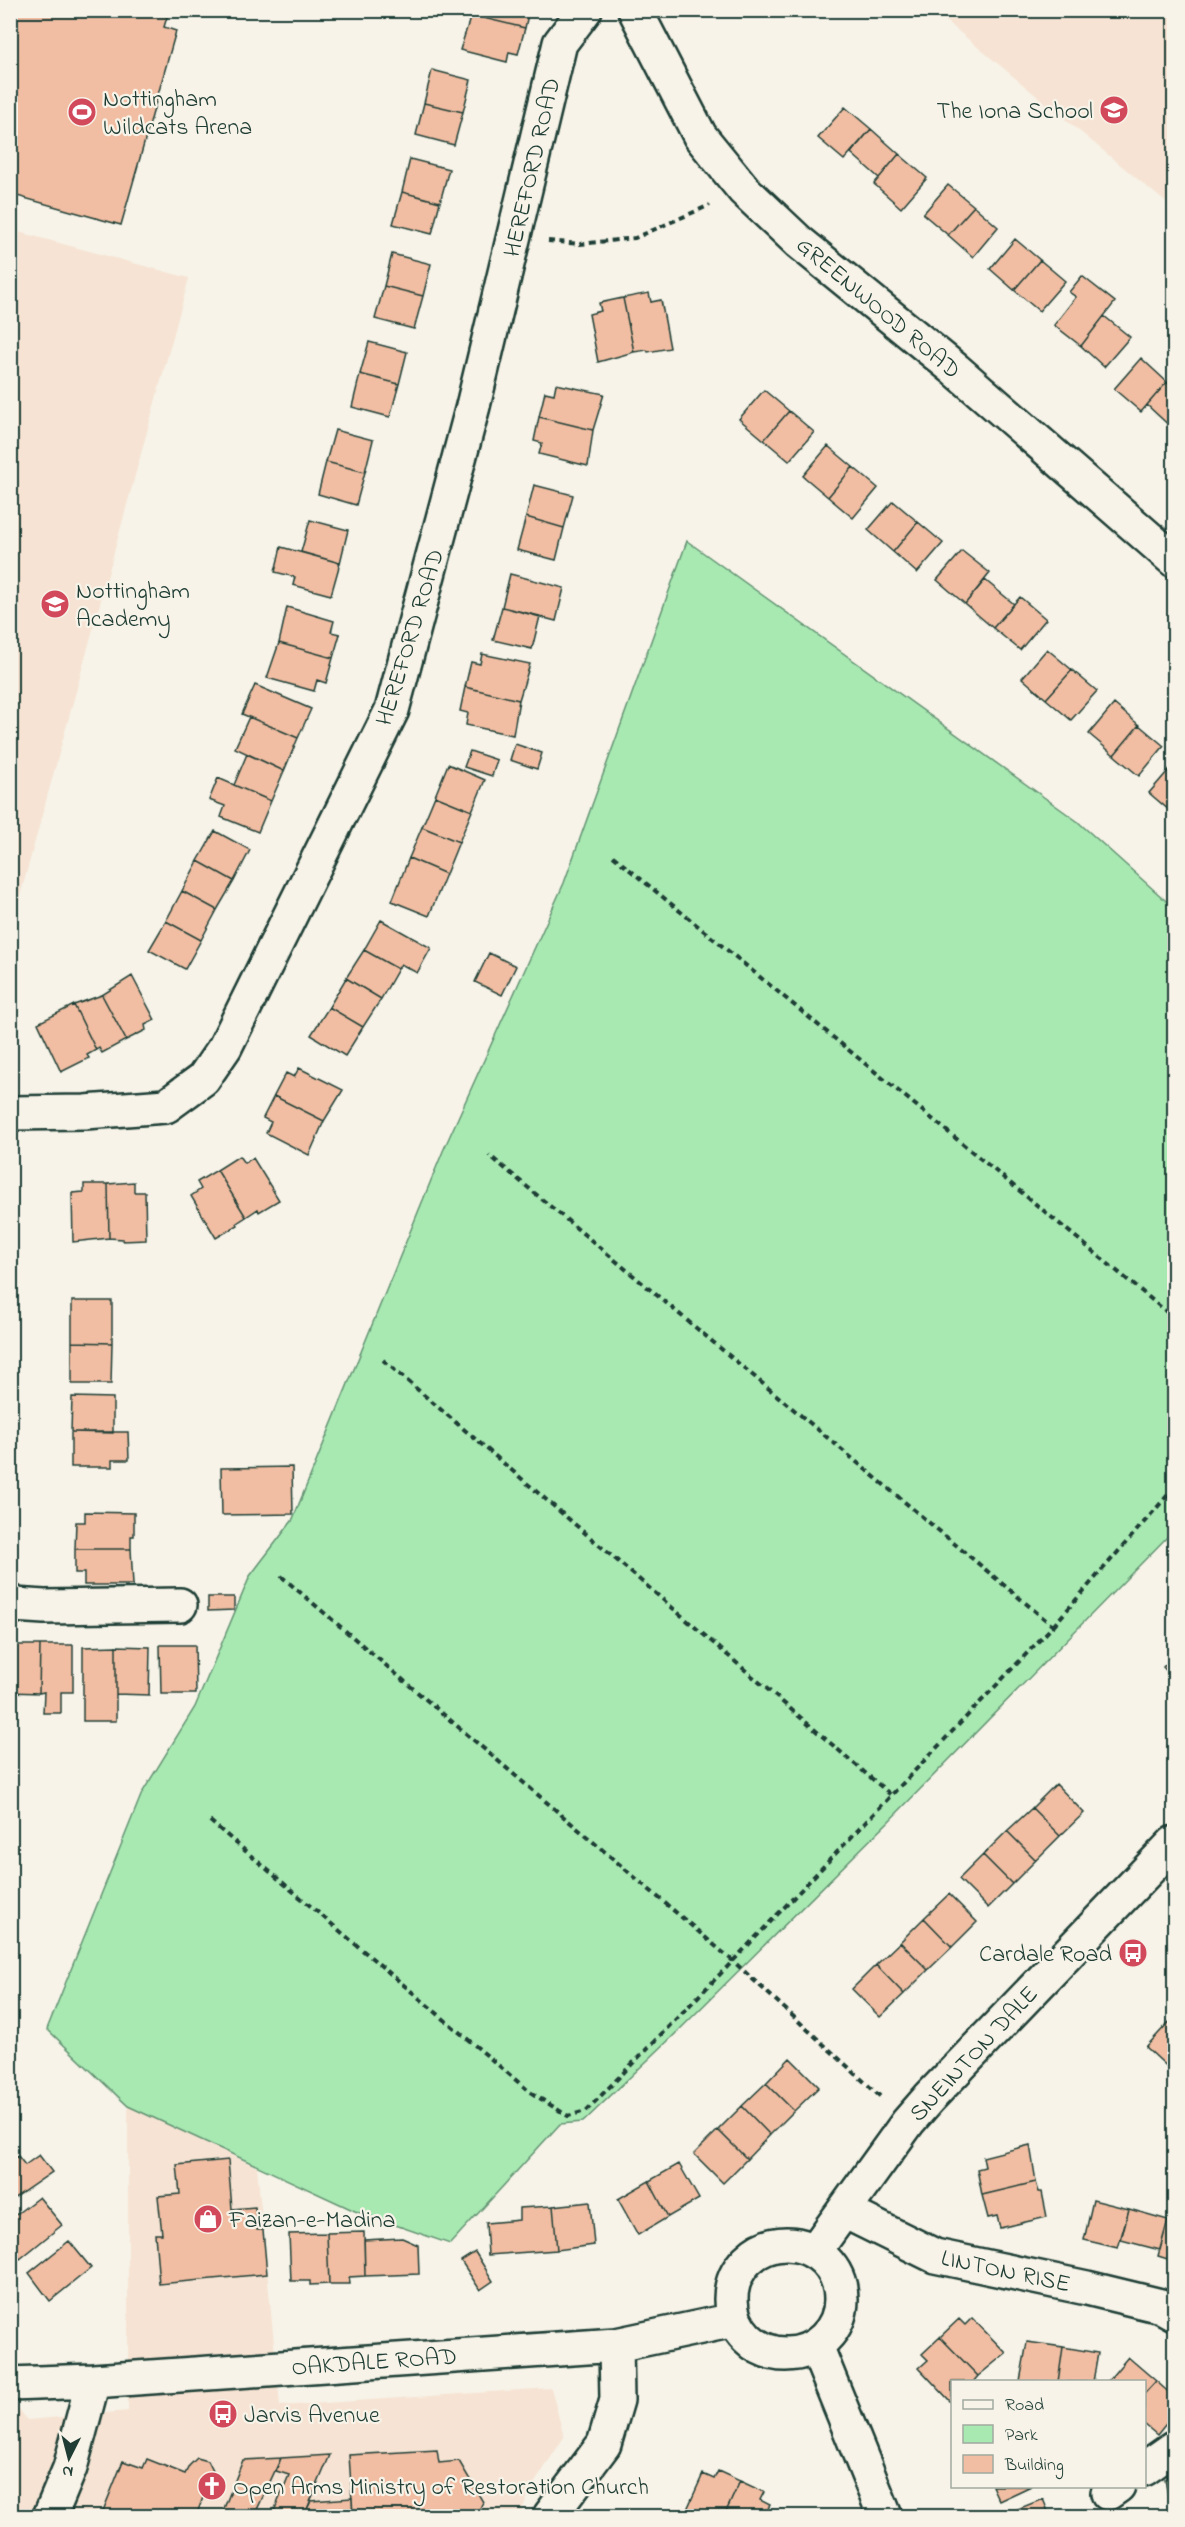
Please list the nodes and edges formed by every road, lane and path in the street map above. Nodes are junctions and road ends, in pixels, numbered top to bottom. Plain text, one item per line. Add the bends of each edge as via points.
1 (585, 10) edge
2 (635, 10) edge
3 (744, 190) junction
4 (514, 238) junction
5 (1174, 560) edge
6 (613, 856) dead end
7 (10, 1113) edge
8 (489, 1155) dead end
9 (1174, 1318) edge
10 (383, 1360) dead end
11 (1174, 1488) edge
12 (281, 1576) dead end
13 (10, 1601) edge
14 (180, 1605) dead end
15 (1053, 1626) junction
16 (891, 1795) junction
17 (210, 1821) dead end
18 (1174, 1843) edge
19 (733, 1961) junction
20 (908, 2122) junction
21 (844, 2211) junction
22 (814, 2252) junction
23 (1174, 2313) edge
24 (734, 2320) junction
25 (616, 2345) junction
26 (816, 2346) junction
27 (15, 2376) edge
28 (93, 2381) junction
29 (1174, 2448) edge
30 (1146, 2468) edge
31 (50, 2517) edge
32 (550, 2517) edge
33 (885, 2517) edge

1 - 4 street, HEREFORD ROAD via 560,43
2 - 3 street, GREENWOOD ROAD via 700,136
3 - 4 path via 635,238 580,244
3 - 5 street, GREENWOOD ROAD via 799,242 956,370
4 - 7 street, HEREFORD ROAD via 392,710 225,1047 203,1079 166,1106
6 - 9 path
8 - 15 path
10 - 16 path
11 - 15 path
12 - 19 path
13 - 14 street via 14,1605 44,1607
15 - 16 path
16 - 19 path
17 - 19 path via 530,2092 568,2116 586,2111
18 - 20 street, SNEINTON DALE
19 - 20 path
20 - 21 street, SNEINTON DALE
21 - 22 street, SNEINTON DALE
21 - 23 street, LINTON RISE via 935,2256 1087,2288 1161,2306
22 - 24 street via 798,2245 781,2244 764,2248 750,2258 738,2270 732,2286
22 - 26 street via 831,2267 840,2287 840,2310 832,2330
24 - 25 street, OAKDALE ROAD
24 - 26 street via 745,2337 778,2354 798,2354
25 - 28 street, OAKDALE ROAD
25 - 32 street via 617,2400 604,2444
26 - 33 street
27 - 28 street, OAKDALE ROAD
28 - 31 street via 70,2468
29 - 30 street

